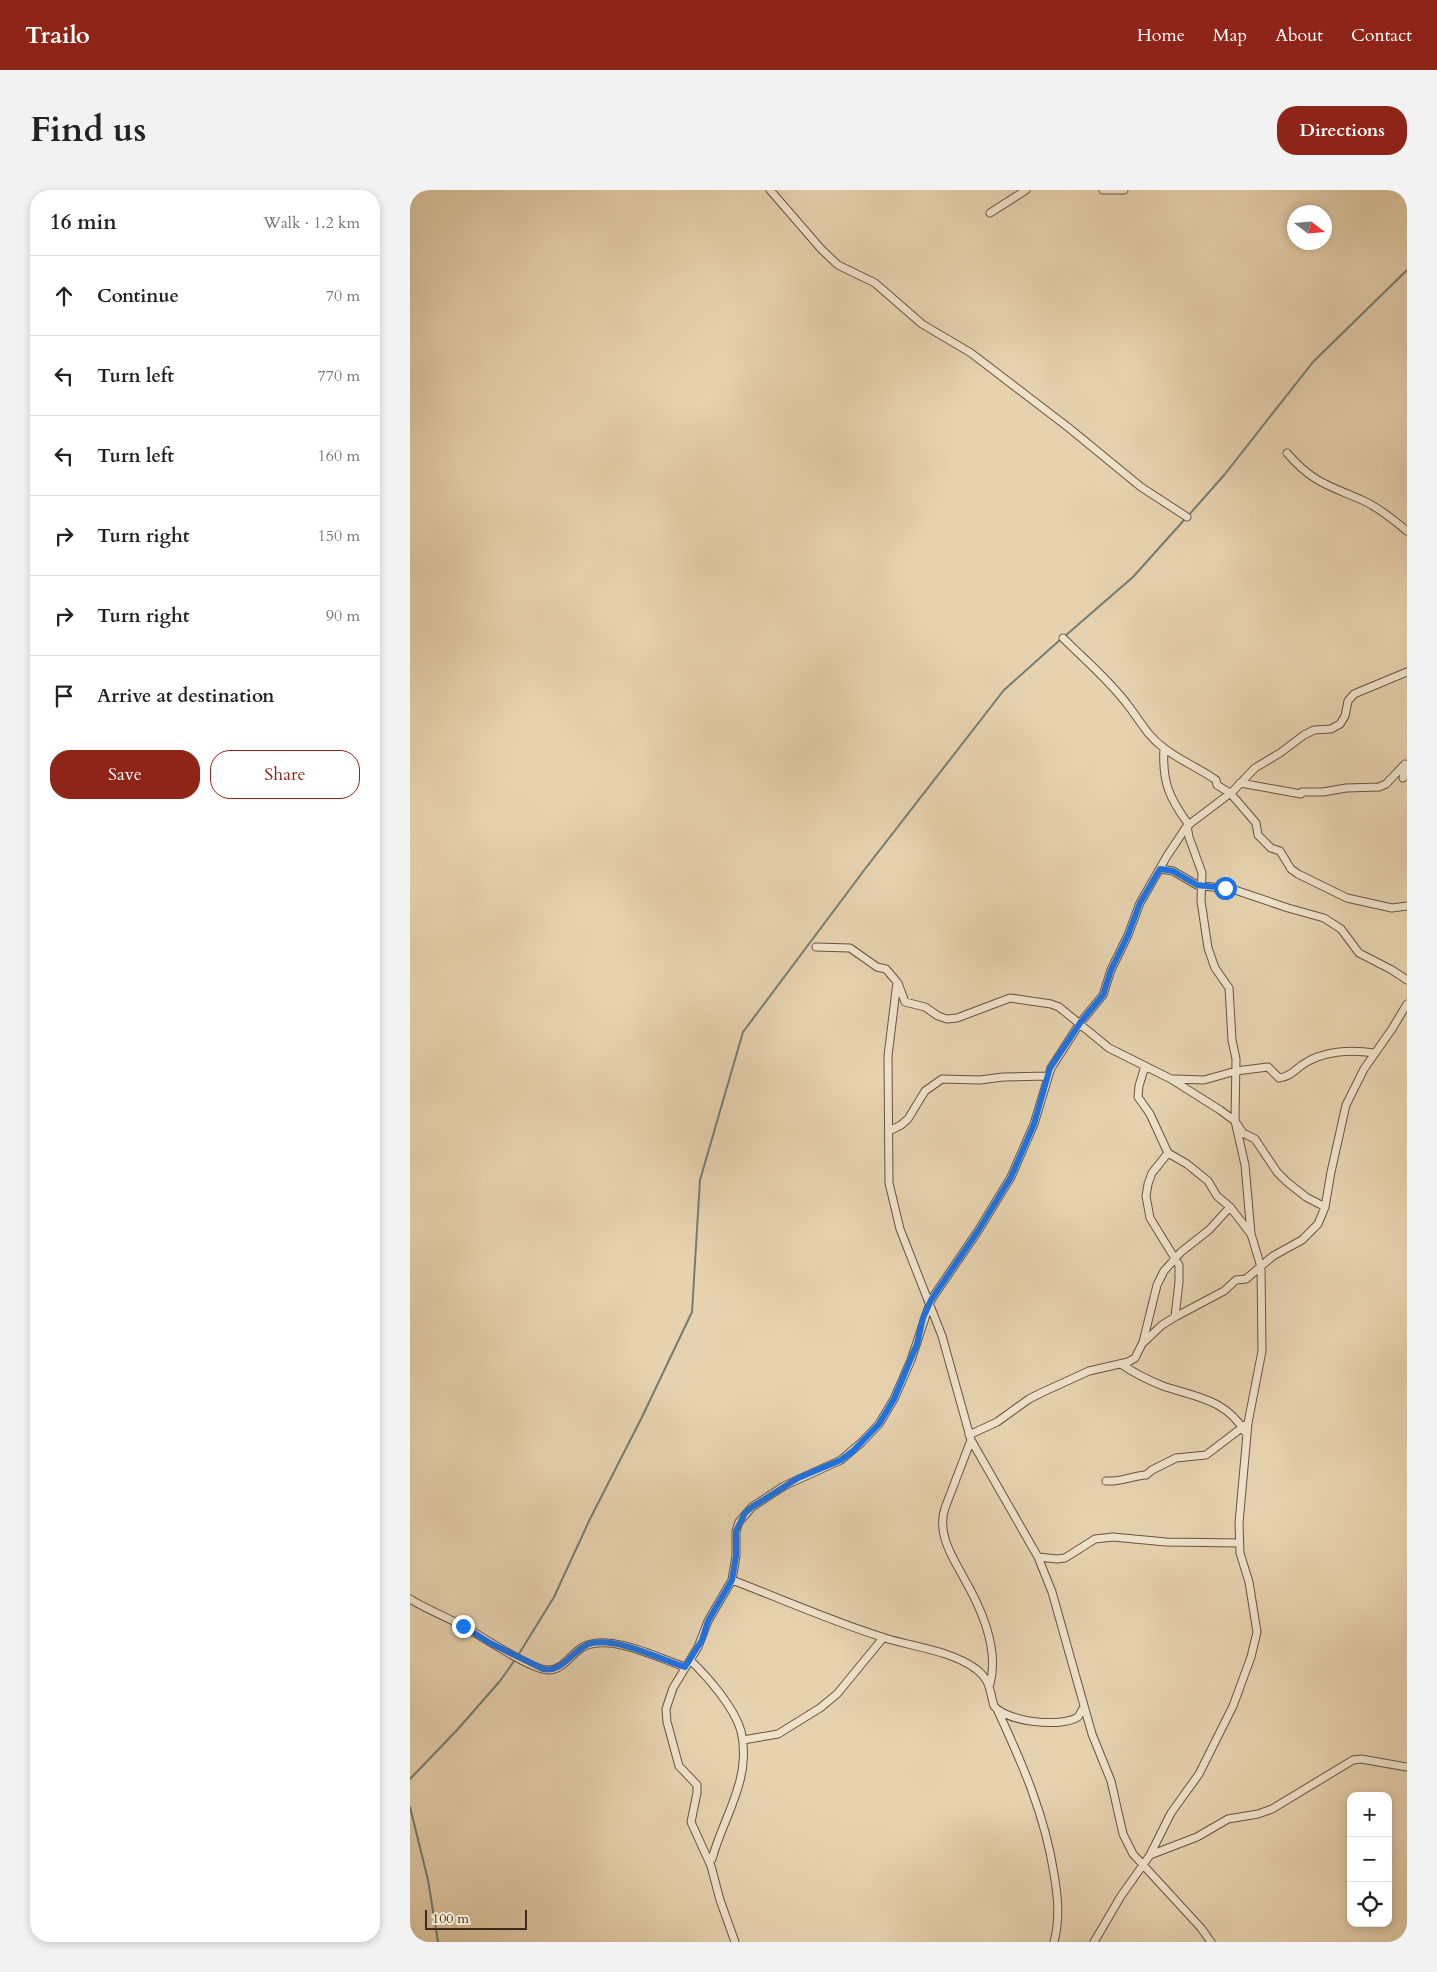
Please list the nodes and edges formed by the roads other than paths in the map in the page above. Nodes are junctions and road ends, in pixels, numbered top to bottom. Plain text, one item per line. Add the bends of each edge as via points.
1 (770, 190) edge
2 (1026, 190) edge
3 (1103, 190) edge
4 (1124, 190) edge
5 (990, 213) dead end
6 (1287, 453) dead end
7 (1187, 517) dead end
8 (1407, 532) edge
9 (1063, 638) dead end
10 (1407, 672) edge
11 (1164, 748) junction
12 (1407, 775) edge
13 (1240, 783) junction
14 (1230, 793) junction
15 (1188, 826) junction
16 (1160, 869) junction
17 (1202, 886) junction
18 (1407, 906) edge
19 (816, 946) dead end
20 (1407, 980) edge
21 (897, 982) junction
22 (1407, 1004) edge
23 (1080, 1023) junction
24 (1374, 1053) junction
25 (1145, 1066) junction
26 (1236, 1071) junction
27 (1047, 1076) junction
28 (1171, 1079) junction
29 (1235, 1121) junction
30 (890, 1131) junction
31 (1168, 1153) junction
32 (1230, 1207) junction
33 (1325, 1207) junction
34 (1251, 1234) junction
35 (1176, 1258) junction
36 (1261, 1267) junction
37 (929, 1304) junction
38 (1174, 1317) junction
39 (1142, 1344) junction
40 (1121, 1364) junction
41 (1248, 1423) junction
42 (1243, 1428) junction
43 (1247, 1436) junction
44 (970, 1437) junction
45 (1106, 1481) dead end
46 (1239, 1543) junction
47 (1038, 1556) junction
48 (732, 1580) junction
49 (410, 1599) edge
50 (883, 1638) junction
51 (690, 1660) junction
52 (685, 1667) junction
53 (990, 1684) junction
54 (1084, 1707) junction
55 (997, 1709) junction
56 (743, 1740) junction
57 (1407, 1767) edge
58 (1150, 1855) junction
59 (712, 1859) dead end
60 (1144, 1866) junction
61 (735, 1942) edge
62 (1054, 1942) edge
63 (1094, 1942) edge
64 (1210, 1942) edge

1 - 7 street via 838,265 875,283 922,324 971,353 1140,487
2 - 5 street
3 - 4 street
6 - 8 street via 1311,477 1364,500
9 - 11 street via 1113,688
10 - 13 street via 1359,690 1348,701 1340,724 1304,735 1255,768
11 - 14 street via 1203,770
11 - 15 street via 1163,766 1168,792
12 - 13 street via 1402,778 1405,764 1379,787 1301,794
13 - 14 street
14 - 15 street
14 - 18 street via 1256,823 1258,835 1280,851 1298,874 1347,898 1392,908
15 - 16 street
15 - 17 street via 1202,873
16 - 17 street via 1173,871
16 - 23 street via 1140,903 1103,995
17 - 20 street via 1235,890 1324,918 1342,929 1359,953
17 - 26 street via 1208,948 1215,968 1229,988
19 - 21 street via 850,948 886,970
21 - 23 street via 905,1002 925,1007 942,1018 957,1018 1010,998 1051,1004
21 - 30 street via 889,1041
22 - 24 street
23 - 25 street via 1109,1048
23 - 27 street
24 - 26 street via 1354,1051 1326,1055 1309,1061 1282,1078 1268,1067
24 - 33 street via 1346,1105
25 - 28 street
25 - 31 street via 1138,1097 1150,1114
26 - 28 street via 1204,1080
26 - 29 street
27 - 30 street via 942,1079 925,1091 908,1119
27 - 37 street via 1034,1124 1014,1172
28 - 29 street
29 - 33 street via 1243,1133 1255,1139 1287,1182
29 - 34 street via 1245,1165
30 - 37 street via 889,1183 894,1210
31 - 32 street via 1197,1171
31 - 35 street via 1152,1173 1146,1196 1150,1218
32 - 34 street
32 - 35 street
33 - 36 street via 1318,1224 1302,1240 1273,1256
34 - 36 street
35 - 38 street via 1180,1271
35 - 39 street via 1160,1277
36 - 38 street via 1246,1280 1236,1280 1224,1291
36 - 41 street via 1262,1351
37 - 44 street via 942,1336
37 - 48 street via 908,1368 879,1424 841,1460 791,1482 745,1513 736,1531
38 - 39 street
39 - 40 street via 1135,1358
40 - 42 street via 1161,1385 1219,1405
40 - 44 street via 1089,1371 1043,1392
41 - 42 street
41 - 43 street
42 - 43 street
42 - 45 street via 1206,1455 1176,1458 1146,1475 1126,1481
43 - 46 street
44 - 47 street
44 - 53 street via 942,1517 942,1528 949,1552 983,1618 993,1663
46 - 47 street via 1166,1542 1114,1537 1095,1539 1065,1558
46 - 58 street via 1256,1624 1254,1648 1226,1722 1198,1774 1171,1813
47 - 54 street via 1055,1601
48 - 50 street
48 - 51 street
49 - 52 street via 543,1669 558,1667 580,1649 600,1642 626,1647
50 - 53 street via 955,1658 974,1668
50 - 56 street via 837,1694 820,1708 778,1734
51 - 52 street
51 - 56 street via 703,1672 733,1714
52 - 61 street via 669,1698 666,1709 668,1722 679,1766 697,1785 691,1822 712,1866
53 - 55 street via 992,1701
54 - 55 street via 1074,1720 1048,1722 1024,1720
54 - 60 street via 1111,1781 1123,1834 1133,1854
55 - 62 street via 1038,1805 1050,1846 1058,1900
56 - 59 street via 740,1782
57 - 58 street via 1353,1760 1272,1809 1228,1818 1197,1837
58 - 60 street
60 - 63 street
60 - 64 street

